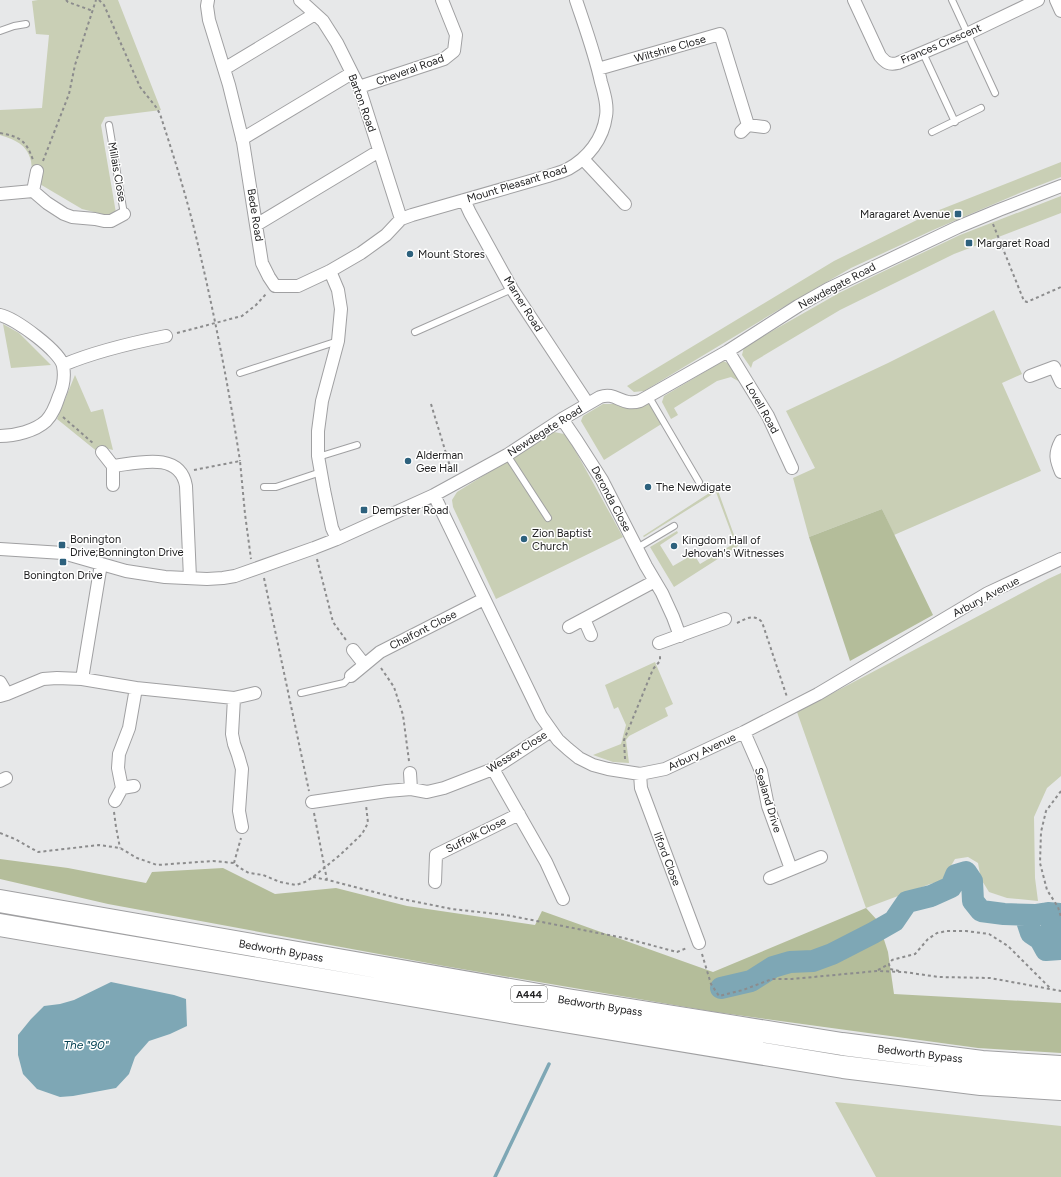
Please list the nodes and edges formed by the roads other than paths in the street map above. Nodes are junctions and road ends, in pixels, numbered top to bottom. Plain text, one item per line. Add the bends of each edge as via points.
1 (208, 0) edge
2 (300, 0) edge
3 (442, 0) edge
4 (576, 0) edge
5 (854, 0) edge
6 (952, 0) edge
7 (1038, 0) edge
8 (1056, 0) edge
9 (1061, 11) edge
10 (315, 14) junction
11 (26, 24) dead end
12 (0, 31) edge
13 (967, 34) junction
14 (924, 53) junction
15 (224, 69) junction
16 (598, 69) junction
17 (352, 74) junction
18 (359, 88) junction
19 (995, 93) dead end
20 (981, 108) dead end
21 (955, 122) junction
22 (108, 125) dead end
23 (764, 127) dead end
24 (932, 132) dead end
25 (242, 139) junction
26 (379, 151) junction
27 (583, 159) junction
28 (38, 170) road end
29 (1061, 186) edge
30 (33, 191) junction
31 (0, 194) edge
32 (464, 200) junction
33 (625, 204) dead end
34 (124, 214) joint
35 (401, 219) junction
36 (256, 225) junction
37 (330, 271) junction
38 (512, 289) junction
39 (0, 315) edge
40 (415, 332) dead end
41 (166, 336) road end
42 (338, 341) junction
43 (728, 350) junction
44 (63, 365) junction
45 (240, 373) dead end
46 (1030, 376) dead end
47 (1061, 382) edge
48 (648, 397) junction
49 (588, 404) junction
50 (562, 419) junction
51 (0, 436) edge
52 (1061, 441) edge
53 (356, 445) dead end
54 (102, 452) road end
55 (507, 455) junction
56 (318, 457) junction
57 (113, 466) junction
58 (792, 468) dead end
59 (321, 472) junction
60 (1061, 472) edge
61 (699, 482) dead end
62 (113, 485) dead end
63 (264, 487) dead end
64 (434, 495) junction
65 (548, 518) dead end
66 (674, 526) dead end
67 (337, 539) junction
68 (637, 548) junction
69 (0, 549) edge
70 (1061, 559) edge
71 (101, 564) junction
72 (190, 578) junction
73 (655, 581) junction
74 (484, 599) junction
75 (584, 619) junction
76 (725, 619) road end
77 (569, 627) dead end
78 (591, 635) dead end
79 (680, 636) junction
80 (659, 643) road end
81 (353, 650) road end
82 (369, 660) junction
83 (351, 676) joint
84 (82, 679) junction
85 (0, 682) edge
86 (136, 688) junction
87 (255, 693) dead end
88 (301, 693) dead end
89 (4, 695) edge
90 (234, 698) junction
91 (551, 731) junction
92 (744, 732) junction
93 (493, 769) junction
94 (410, 773) road end
95 (640, 774) junction
96 (134, 786) dead end
97 (122, 788) junction
98 (411, 789) junction
99 (115, 801) road end
100 (312, 802) road end
101 (519, 814) junction
102 (242, 827) road end
103 (821, 857) dead end
104 (791, 869) junction
105 (770, 878) dead end
106 (435, 882) dead end
107 (563, 899) dead end
108 (7, 901) edge
109 (0, 925) edge
110 (699, 943) dead end
111 (1061, 1067) edge
112 (1061, 1089) edge

1 - 15 street, Bede Road via 209,20
2 - 10 street, Barton Road
3 - 18 street, Cheveral Road via 456,35 454,51 444,59
4 - 16 street, Mount Pleasant Road
5 - 14 street, Frances Crescent via 880,56 886,63 898,64
6 - 13 lane
7 - 13 street, Frances Crescent
8 - 9 street
10 - 15 street
10 - 17 street, Barton Road via 337,43
11 - 12 lane
13 - 14 street, Frances Crescent
13 - 19 lane
14 - 21 lane
15 - 25 street, Bede Road
16 - 23 street, Wiltshire Close via 720,34 744,129
16 - 27 street, Mount Pleasant Road via 606,100 606,116 601,134
17 - 18 street, Barton Road
17 - 25 street
18 - 26 street, Barton Road
20 - 21 lane
21 - 24 lane
22 - 34 lane, Millais Close
25 - 36 street, Bede Road
26 - 35 street, Barton Road
26 - 36 street
27 - 32 street, Mount Pleasant Road via 567,170
27 - 33 street
28 - 30 street
29 - 43 street, Newdegate Road via 921,244 828,289
30 - 31 street
30 - 34 street, Millais Close via 46,203 72,217 111,221
32 - 35 street, Mount Pleasant Road
32 - 38 street, Marner Road
35 - 37 street via 386,235
36 - 37 street, Bede Road via 262,262 274,286 298,286
37 - 42 street via 338,290 341,309
38 - 40 lane
38 - 49 street, Marner Road
39 - 44 street via 27,329 56,354
41 - 44 street via 130,343
42 - 45 lane
42 - 56 street via 322,401
43 - 48 street, Newdegate Road
43 - 58 street, Lovell Road via 768,416
44 - 51 street via 62,391 54,410 46,420 37,427
46 - 47 street via 1054,366
48 - 49 street, Newdegate Road via 628,403 604,395
48 - 61 lane
49 - 50 street, Newdegate Road
50 - 55 street, Newdegate Road
50 - 68 street, Deronda Close via 602,480
52 - 60 street via 1056,461
53 - 56 lane
54 - 57 street
55 - 64 street, Newdegate Road
55 - 65 lane
56 - 59 street
57 - 62 street
57 - 72 street via 150,461 167,463 183,474 186,486
59 - 63 lane via 276,487
59 - 67 street via 332,528
64 - 67 street, Newdegate Road
64 - 74 street, Arbury Avenue
66 - 68 lane
67 - 72 street, Newdegate Road via 235,576
68 - 73 street, Deronda Close
69 - 71 street, Newdegate Road via 63,553
70 - 92 street, Arbury Avenue via 988,593 818,694
71 - 72 street, Newdegate Road via 146,575
71 - 84 street
73 - 75 street
73 - 79 street, Deronda Close
74 - 82 street, Chalfont Close
74 - 91 street, Arbury Avenue via 541,716
75 - 77 street
75 - 78 street
76 - 79 street
79 - 80 street
81 - 82 street
82 - 83 street, Chalfont Close
83 - 88 lane via 344,683
84 - 86 street
84 - 89 street via 43,679
85 - 89 street
86 - 90 street
86 - 97 street via 129,728 119,754 118,768
87 - 90 street
90 - 102 street via 232,734 242,769 233,812
91 - 93 street, Wessex Close
91 - 95 street, Arbury Avenue via 579,758 594,765
92 - 95 street, Arbury Avenue via 665,769
92 - 104 street, Sealand Drive via 760,771 768,806
93 - 98 street, Wessex Close via 428,792
93 - 101 street, Suffolk Close
94 - 98 street
95 - 110 street, Ilford Close via 641,788
96 - 97 street
97 - 99 street
98 - 100 street, Wessex Close
101 - 106 street, Suffolk Close via 436,855
101 - 107 street, Suffolk Close
103 - 104 street
104 - 105 street
108 - 111 highway, Bedworth Bypass / A444 via 567,1000 842,1044 982,1062
109 - 112 highway, Bedworth Bypass / A444 via 843,1067 981,1084

